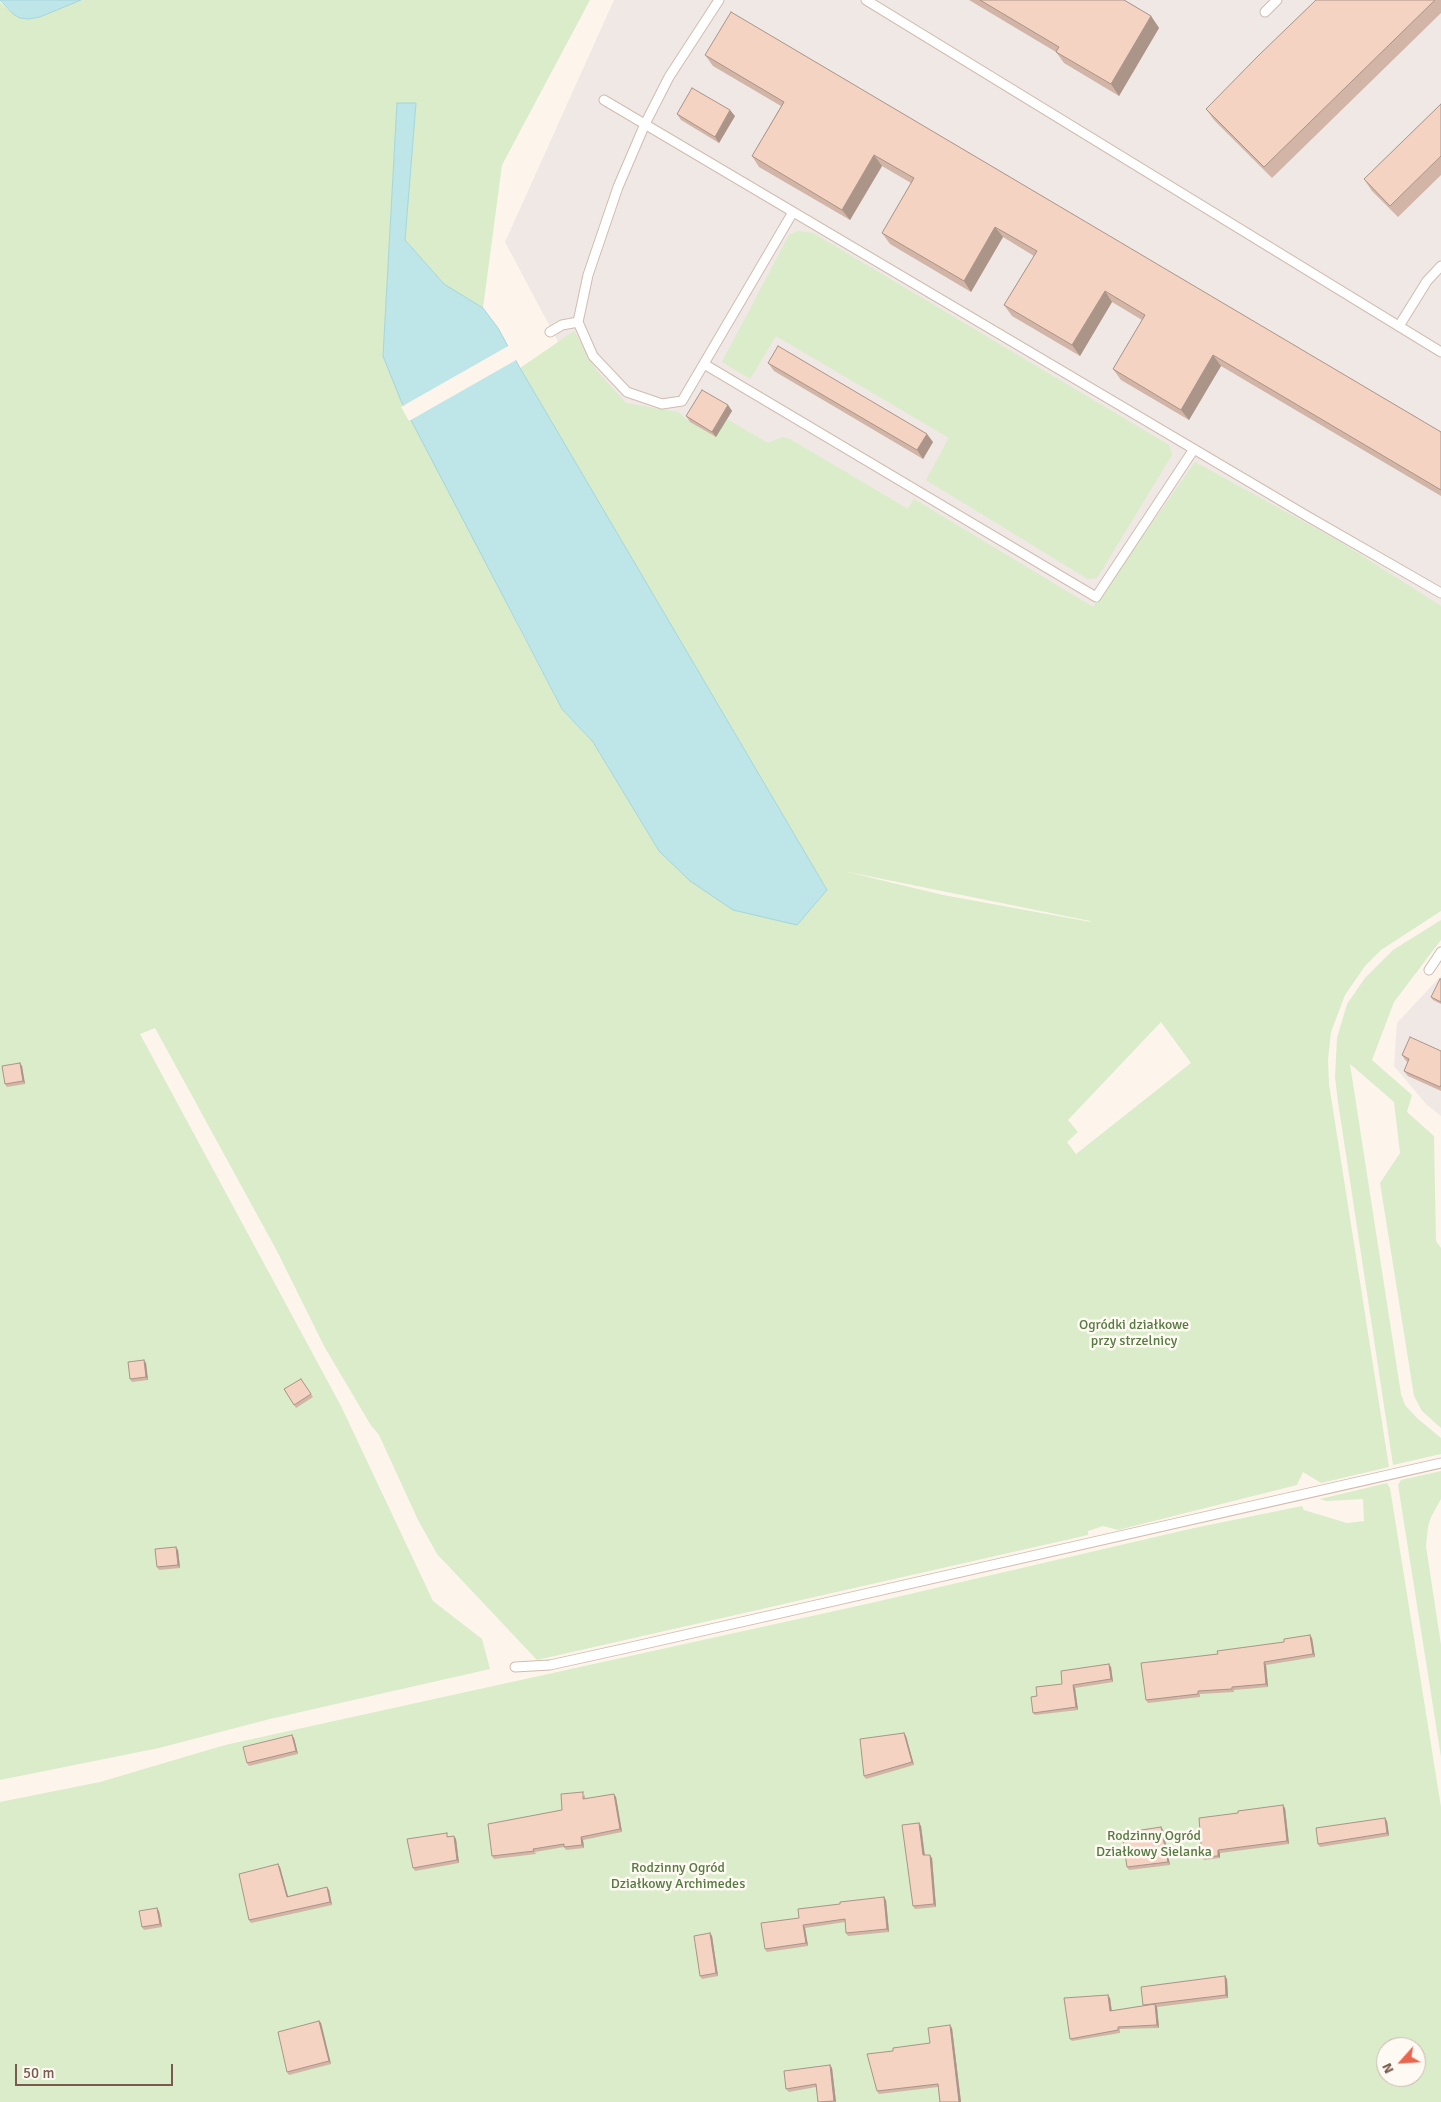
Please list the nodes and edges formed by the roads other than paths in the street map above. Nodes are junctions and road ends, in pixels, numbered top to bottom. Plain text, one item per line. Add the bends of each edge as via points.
1 (719, 0) edge
2 (866, 0) edge
3 (1277, 0) edge
4 (1265, 12) dead end
5 (604, 100) dead end
6 (645, 124) junction
7 (792, 212) junction
8 (1441, 266) edge
9 (578, 322) junction
10 (1399, 326) junction
11 (550, 332) dead end
12 (1441, 352) edge
13 (704, 364) junction
14 (1194, 449) junction
15 (1441, 593) edge
16 (1441, 952) edge
17 (1429, 970) dead end
18 (1441, 1463) edge
19 (516, 1667) dead end

1 - 6 lane via 668,77
2 - 10 lane
3 - 4 lane
5 - 6 lane
6 - 7 lane
6 - 9 lane via 618,187 588,275
7 - 13 lane
7 - 14 lane
8 - 10 lane via 1427,281
9 - 11 lane via 562,325
9 - 13 lane via 593,356 627,392 662,404 682,401
10 - 12 lane
13 - 14 lane via 1096,597
14 - 15 lane
16 - 17 lane
18 - 19 lane via 550,1665

